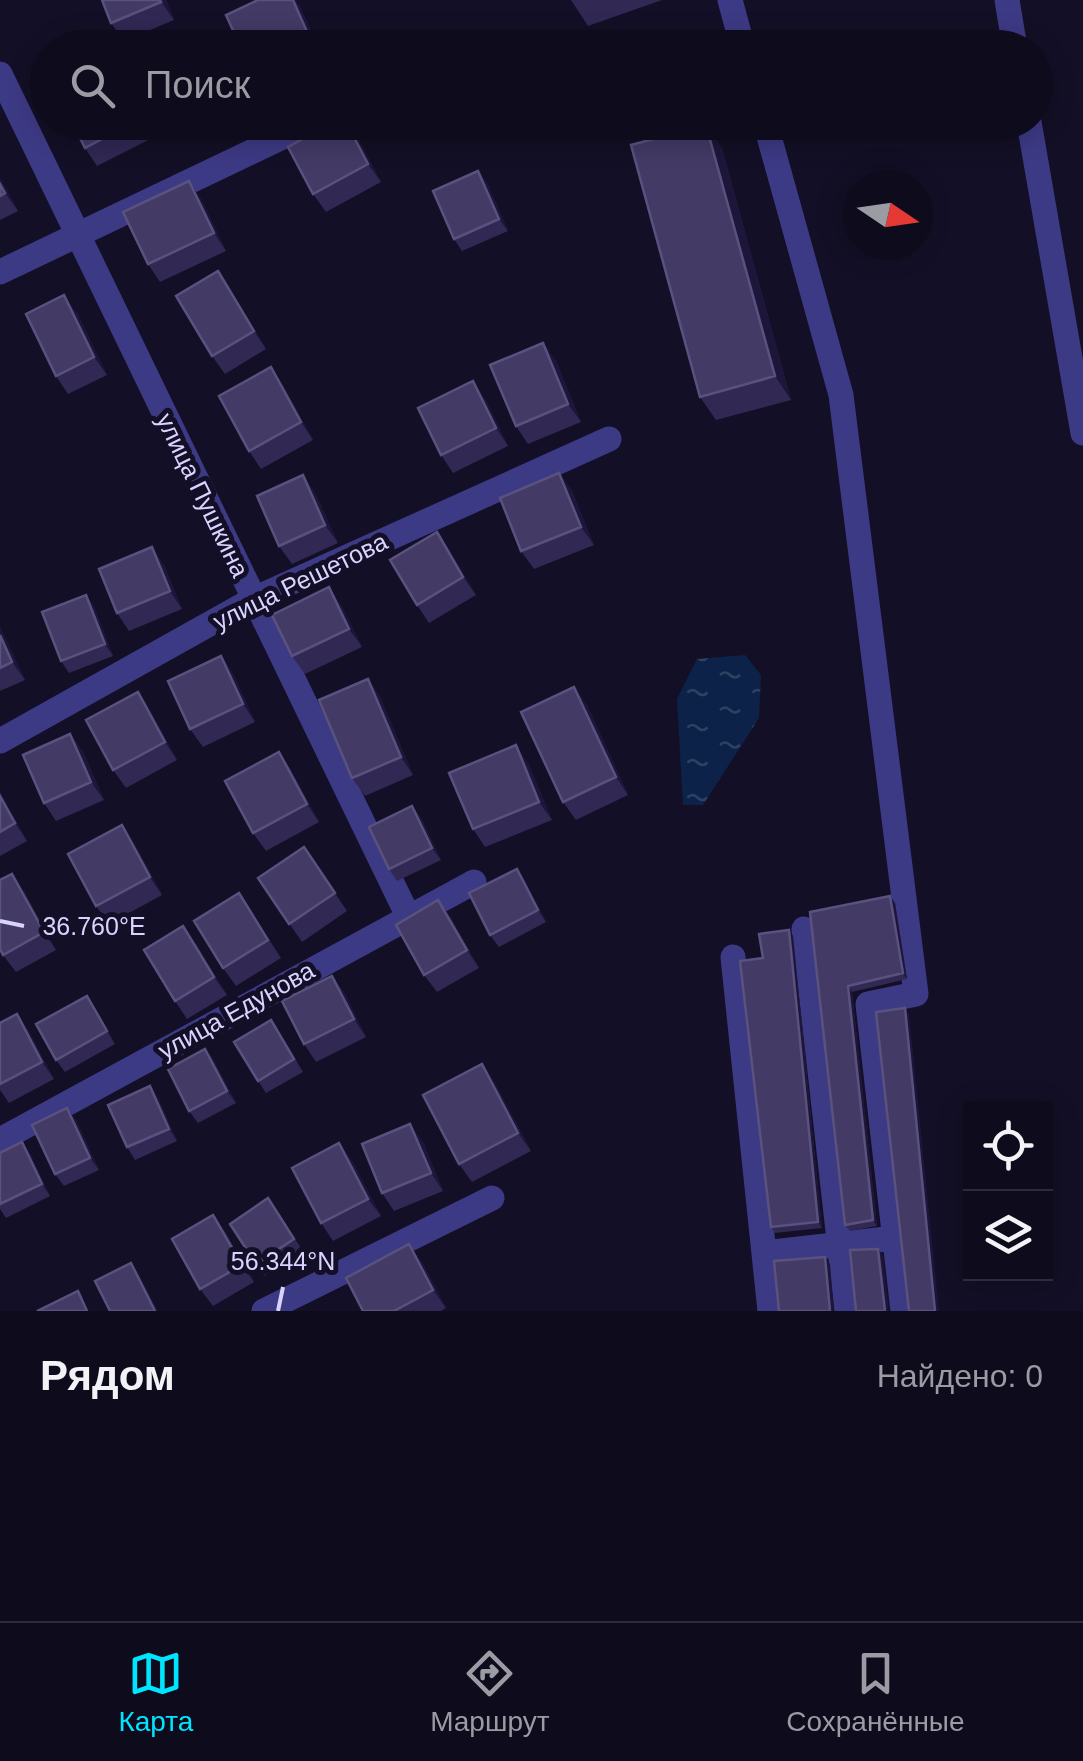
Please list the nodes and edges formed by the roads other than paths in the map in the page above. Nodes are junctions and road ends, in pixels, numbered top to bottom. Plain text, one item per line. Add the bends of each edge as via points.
1 (730, 0) edge
2 (1007, 0) edge
3 (739, 30) edge
4 (1013, 30) edge
5 (0, 74) edge
6 (30, 137) edge
7 (32, 140) edge
8 (276, 140) edge
9 (769, 140) edge
10 (1031, 140) edge
11 (77, 235) junction
12 (0, 272) edge
13 (1083, 433) edge
14 (609, 439) dead end
15 (254, 600) junction
16 (0, 741) edge
17 (474, 882) dead end
18 (408, 916) junction
19 (804, 929) dead end
20 (733, 957) dead end
21 (0, 1140) edge
22 (492, 1198) dead end
23 (895, 1238) junction
24 (839, 1244) junction
25 (764, 1253) junction
26 (264, 1311) edge
27 (770, 1311) edge
28 (847, 1311) edge
29 (903, 1311) edge

1 - 3 street
2 - 4 street
5 - 6 street, улица Пушкина
7 - 11 street, улица Пушкина
8 - 11 street
9 - 23 street via 842,395 916,994 868,1004
10 - 13 street
11 - 12 street
11 - 15 street, улица Пушкина
14 - 15 street, улица Решетова
15 - 16 street, улица Решетова
15 - 18 street, улица Пушкина
17 - 18 street, улица Едунова
18 - 21 street, улица Едунова
19 - 24 street
20 - 25 street
22 - 26 street
23 - 24 street
23 - 29 street
24 - 25 street
24 - 28 street
25 - 27 street

